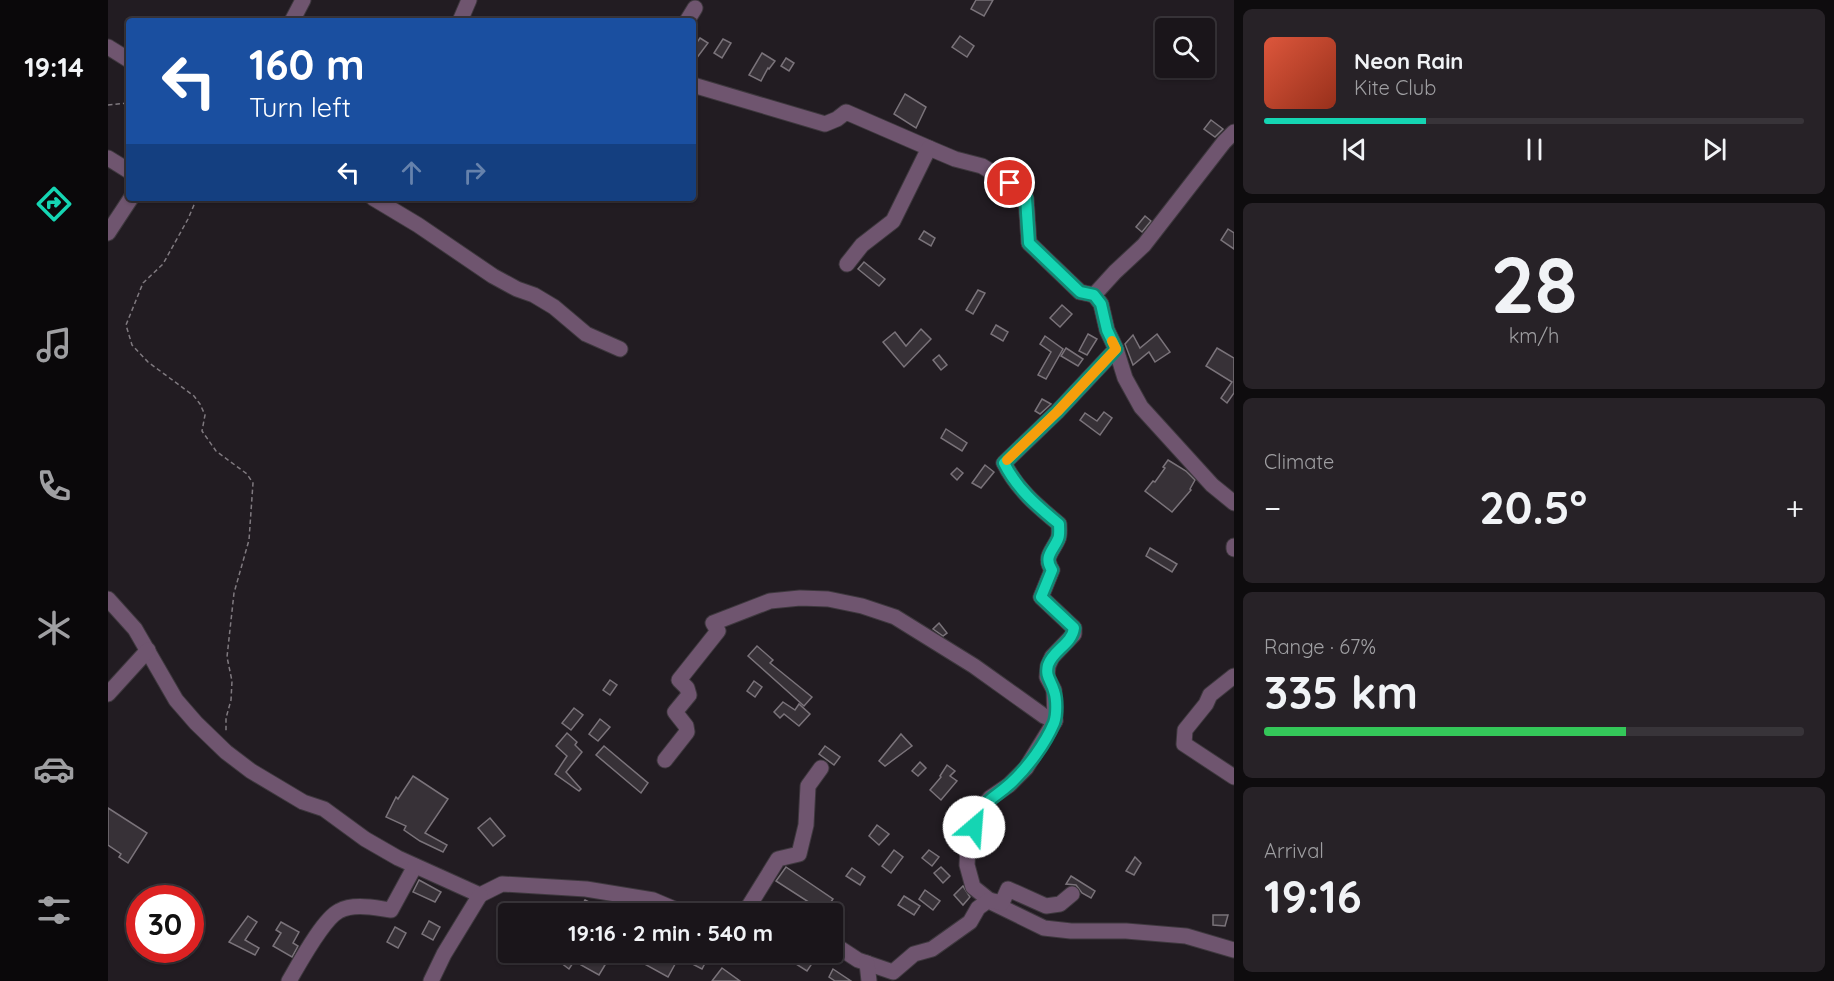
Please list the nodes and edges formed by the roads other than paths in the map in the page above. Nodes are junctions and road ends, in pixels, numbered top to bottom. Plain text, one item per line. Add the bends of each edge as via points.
1 (303, 0) edge
2 (469, 0) edge
3 (695, 8) dead end
4 (294, 18) edge
5 (461, 18) edge
6 (689, 18) edge
7 (108, 47) edge
8 (126, 58) edge
9 (696, 86) edge
10 (1234, 132) edge
11 (929, 148) junction
12 (108, 158) edge
13 (126, 169) edge
14 (130, 201) edge
15 (377, 201) edge
16 (108, 233) edge
17 (847, 264) dead end
18 (1094, 295) junction
19 (620, 349) dead end
20 (1116, 349) junction
21 (1234, 503) edge
22 (108, 599) edge
23 (148, 650) junction
24 (1234, 676) edge
25 (108, 694) edge
26 (1055, 721) junction
27 (665, 760) dead end
28 (821, 768) dead end
29 (1234, 777) edge
30 (415, 866) junction
31 (1072, 894) dead end
32 (480, 895) junction
33 (989, 900) junction
34 (660, 903) edge
35 (751, 903) edge
36 (843, 950) edge
37 (1234, 950) edge
38 (867, 963) junction
39 (289, 981) edge
40 (431, 981) edge
41 (869, 981) edge

1 - 4 street
2 - 5 street
3 - 6 street
7 - 8 street
9 - 11 street via 825,124 846,112
10 - 18 street via 1144,245
11 - 17 street via 893,221 862,245
11 - 18 street via 982,166 1010,183 1026,198 1029,243 1080,292
12 - 13 street
14 - 16 street
15 - 19 street via 493,276 534,295 586,333
18 - 20 street via 1101,304
20 - 21 street via 1125,378 1141,407
20 - 26 street via 1004,463 1013,481 1059,524 1059,537 1048,555 1052,570 1041,597 1074,628 1074,634 1048,666
22 - 23 street
23 - 25 street
23 - 30 street via 176,700 226,752 303,802 324,809 365,839
24 - 29 street via 1210,695 1185,730 1184,744
26 - 27 street via 896,617 828,599 770,601 713,623 718,631 679,680 689,695 675,712 687,732
26 - 33 street via 1026,768 981,809 968,846 967,865 973,887
28 - 35 street via 808,786 806,825 799,854 778,859
30 - 32 street
30 - 39 street via 391,910 362,906 339,911 326,923
31 - 33 street via 1060,904 1046,906 1008,889 1002,903
32 - 34 street via 502,884 586,890
32 - 40 street
33 - 37 street via 1044,928 1186,936
33 - 38 street via 978,908 970,922 932,949 914,954 892,972
36 - 38 street
38 - 41 street

